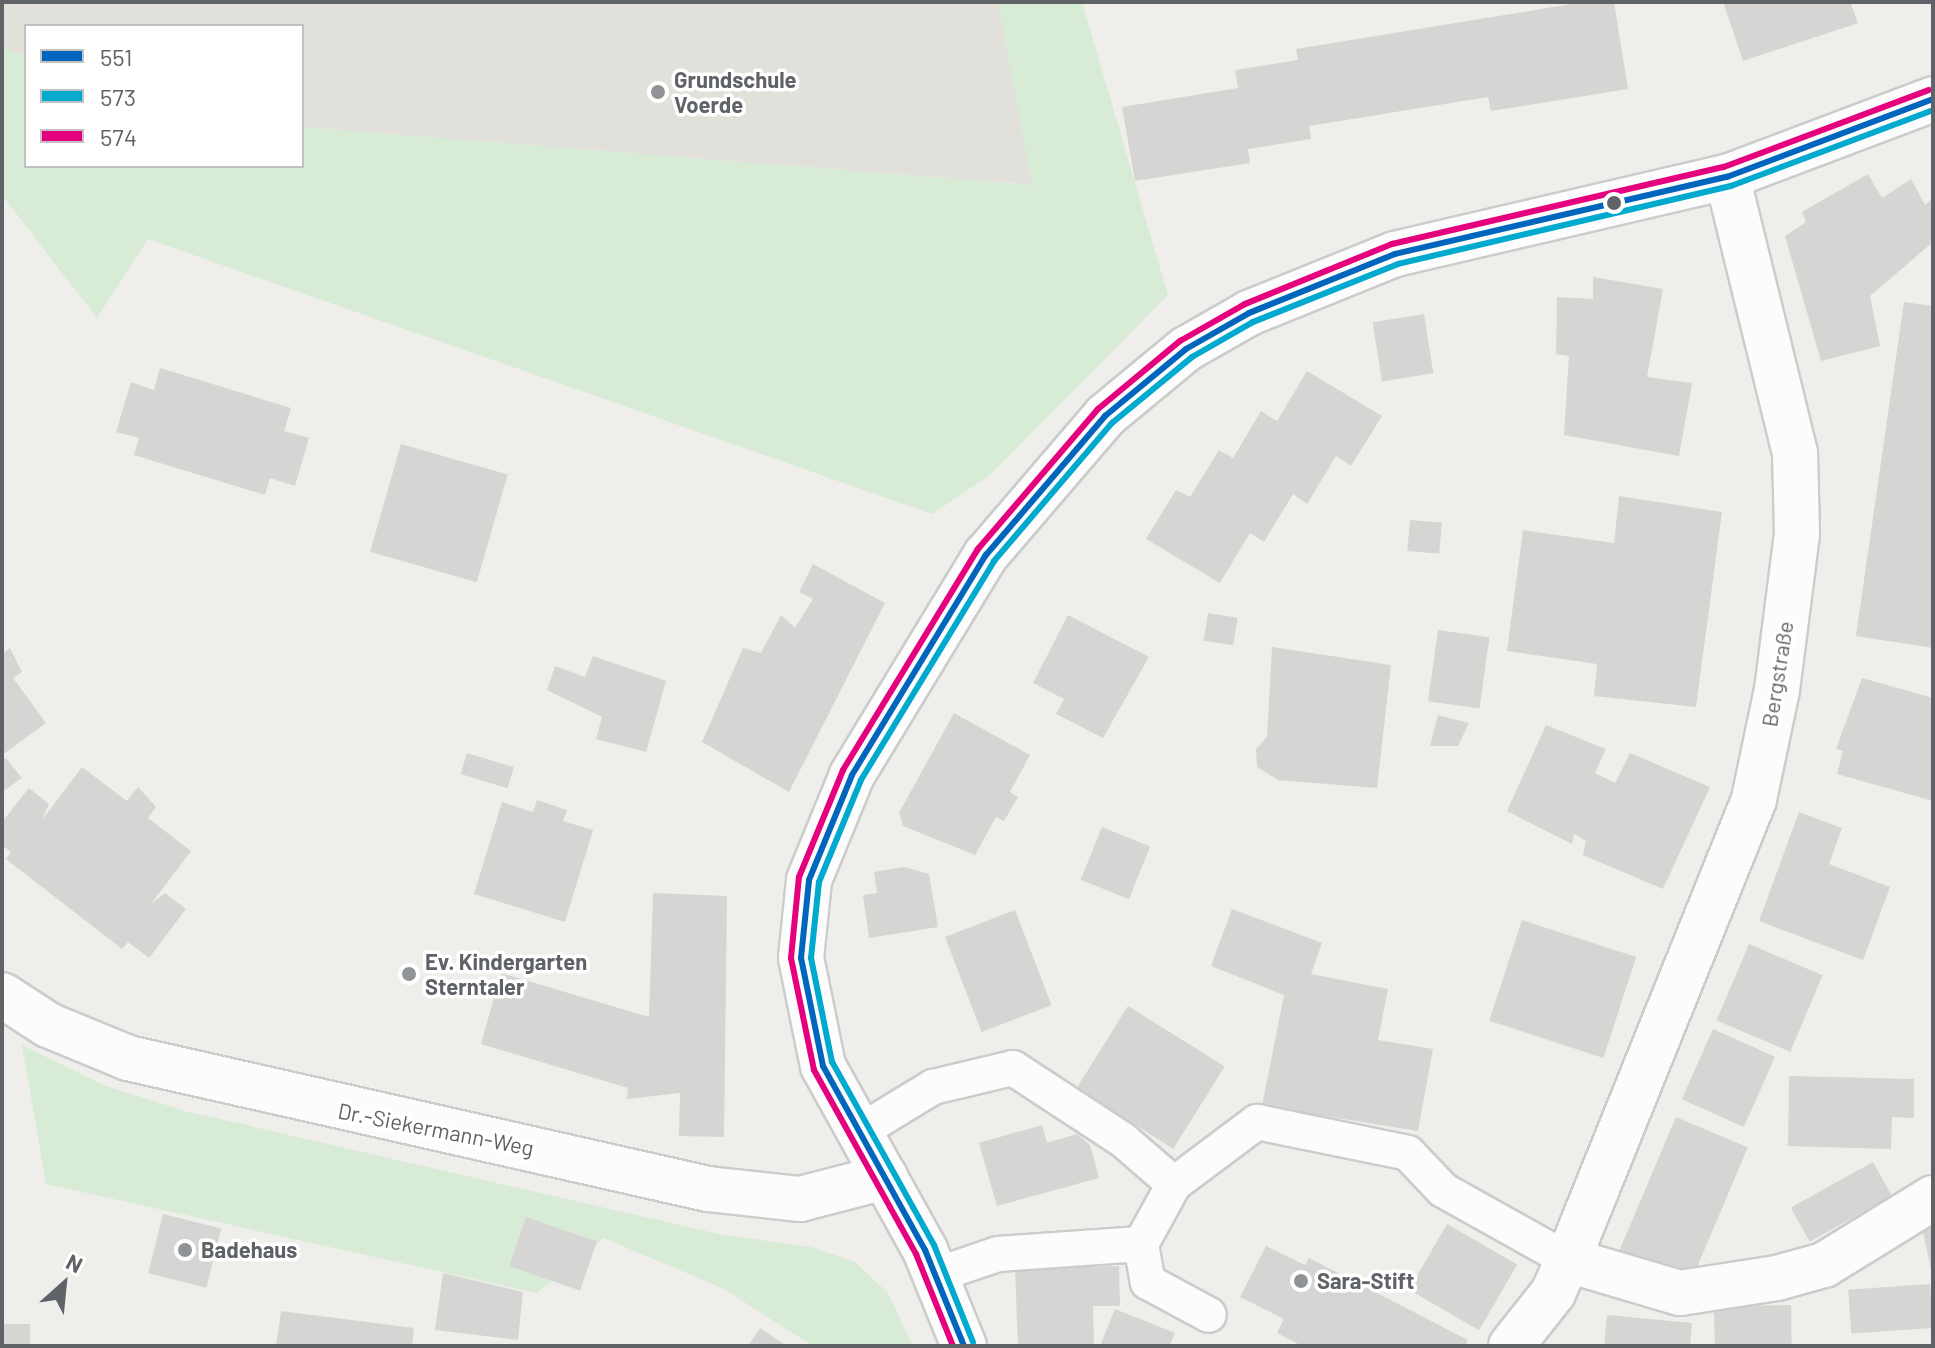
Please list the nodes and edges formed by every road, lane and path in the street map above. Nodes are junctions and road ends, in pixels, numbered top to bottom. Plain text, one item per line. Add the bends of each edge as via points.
1 (1933, 99) edge
2 (1727, 177) junction
3 (2, 995) edge
4 (859, 1132) junction
5 (885, 1177) junction
6 (1174, 1184) junction
7 (1933, 1198) edge
8 (1141, 1244) junction
9 (1568, 1260) junction
10 (936, 1275) junction
11 (1209, 1315) dead end
12 (964, 1346) edge
13 (1511, 1346) edge

1 - 2 street
2 - 4 street via 1441,242 1323,278 1186,349 1105,416 986,555 924,647 852,775 809,880 804,997 823,1066
2 - 9 street, Bergstraße via 1795,453 1797,534 1777,690 1754,799
3 - 5 street, Dr.-Siekermann-Weg via 48,1025 128,1058 708,1189 800,1199
4 - 5 street
4 - 6 lane via 933,1087 1013,1068 1123,1140
5 - 10 street
6 - 8 lane
6 - 9 lane via 1257,1122 1408,1153 1443,1190
7 - 9 street via 1824,1265 1777,1278 1680,1293
8 - 10 lane via 998,1254
8 - 11 lane via 1148,1282
9 - 13 street, Bergstraße via 1553,1293
10 - 12 street

